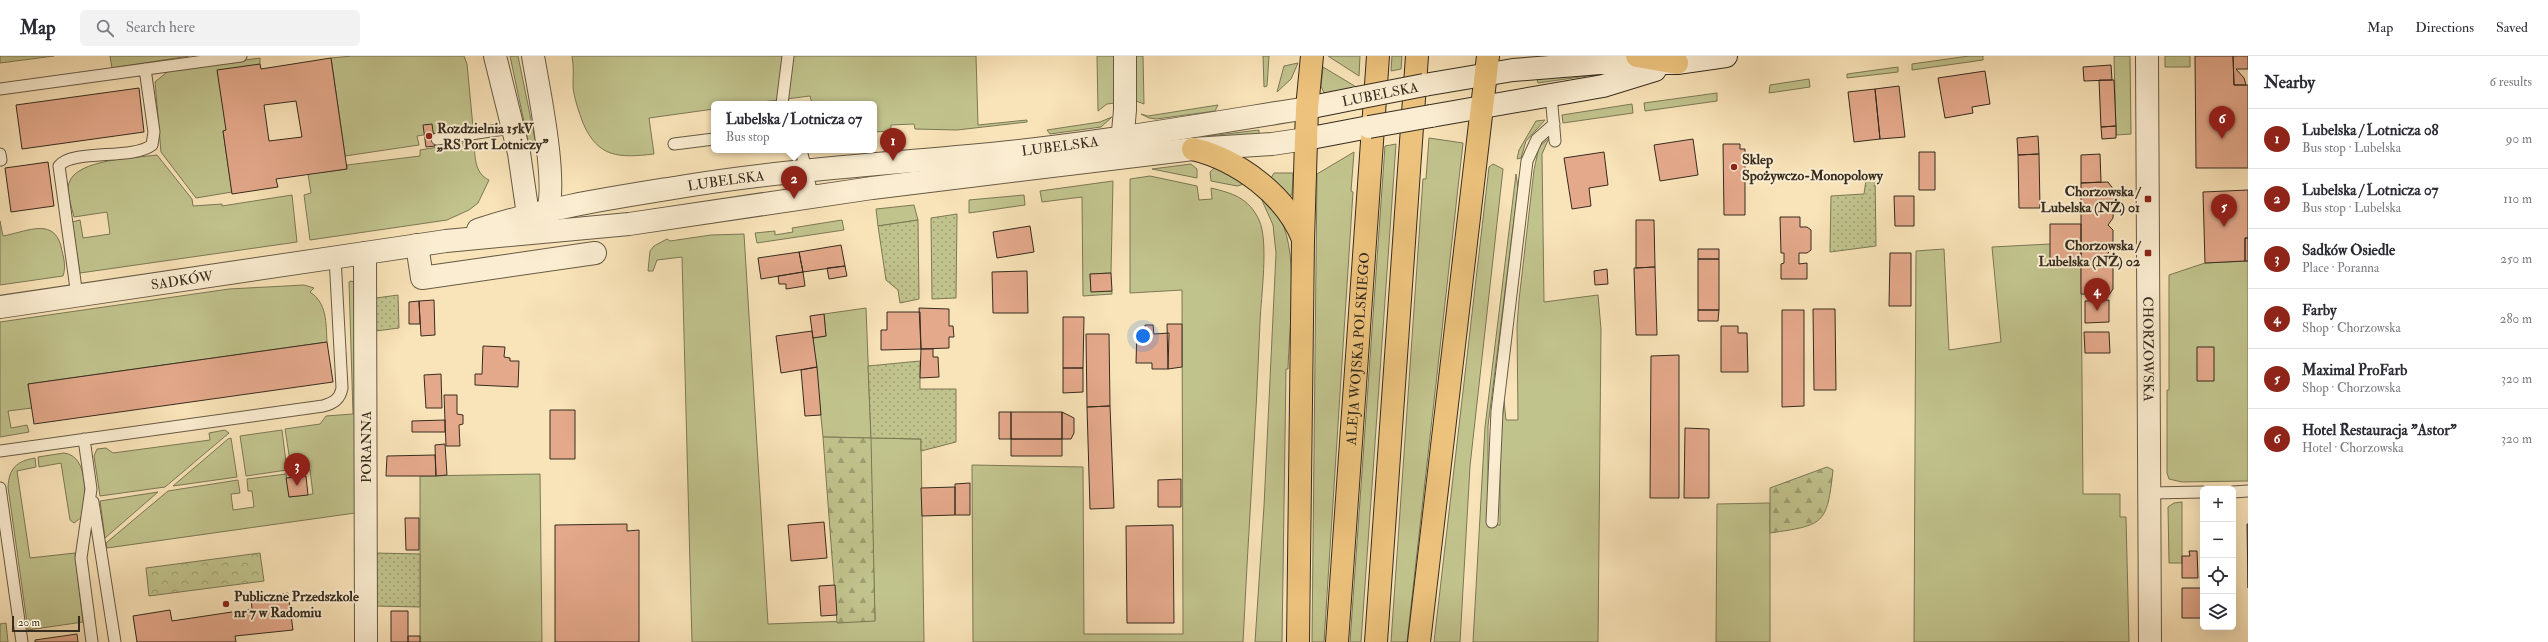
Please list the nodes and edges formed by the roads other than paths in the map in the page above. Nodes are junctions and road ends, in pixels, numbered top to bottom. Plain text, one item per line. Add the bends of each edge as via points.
1 (241, 56) edge
2 (495, 56) edge
3 (533, 56) edge
4 (788, 56) edge
5 (1125, 56) edge
6 (1312, 56) edge
7 (1378, 56) edge
8 (1417, 56) edge
9 (1637, 56) edge
10 (1726, 56) edge
11 (2147, 56) edge
12 (1677, 63) junction
13 (1487, 65) edge
14 (145, 69) junction
15 (0, 88) edge
16 (1551, 94) junction
17 (782, 101) edge
18 (1484, 106) junction
19 (1307, 108) junction
20 (1554, 124) junction
21 (512, 128) junction
22 (437, 139) dead end
23 (711, 139) edge
24 (1306, 139) junction
25 (1555, 141) dead end
26 (674, 144) dead end
27 (1122, 147) junction
28 (1193, 149) junction
29 (803, 159) edge
30 (550, 170) junction
31 (813, 197) junction
32 (609, 198) junction
33 (536, 211) junction
34 (511, 229) junction
35 (578, 230) junction
36 (1303, 240) junction
37 (417, 245) junction
38 (365, 252) junction
39 (595, 253) dead end
40 (335, 257) junction
41 (77, 296) junction
42 (0, 307) edge
43 (84, 439) junction
44 (0, 451) edge
45 (0, 488) edge
46 (91, 489) junction
47 (2200, 492) edge
48 (2236, 492) edge
49 (2248, 492) edge
50 (2150, 493) junction
51 (1492, 522) dead end
52 (22, 642) edge
53 (92, 642) edge
54 (115, 642) edge
55 (366, 642) edge
56 (1298, 642) edge
57 (1337, 642) edge
58 (1376, 642) edge
59 (1419, 642) edge
60 (2150, 642) edge

1 - 14 lane
2 - 21 street
3 - 30 street
4 - 17 lane
5 - 27 street
6 - 19 main road
7 - 57 main road, ALEJA WOJSKA POLSKIEGO
8 - 58 main road
9 - 12 main road
10 - 12 street, LUBELSKA
11 - 50 street, CHORZOWSKA
12 - 13 street, LUBELSKA
12 - 16 street, LUBELSKA via 1603,86
13 - 18 main road
13 - 19 street, LUBELSKA, bridge via 1433,84
14 - 15 lane
14 - 41 lane via 154,132 152,145 140,150 69,160 59,166
16 - 18 street, LUBELSKA
16 - 20 lane
18 - 24 street, LUBELSKA, bridge
18 - 59 main road
19 - 24 main road
19 - 27 street, LUBELSKA
20 - 25 lane
20 - 51 lane via 1537,139 1527,161 1497,411
21 - 22 lane
21 - 33 street
23 - 26 lane
24 - 28 street, LUBELSKA via 1265,145
24 - 36 main road
27 - 28 street, LUBELSKA
27 - 29 street, LUBELSKA via 970,156
27 - 31 street, LUBELSKA
28 - 36 main road via 1216,157 1260,183 1290,214
29 - 31 lane
29 - 32 street, LUBELSKA
30 - 32 street via 555,182 566,193 580,197
30 - 33 street via 551,193
31 - 35 street, LUBELSKA
32 - 33 street, LUBELSKA
33 - 34 street
33 - 34 street via 517,210
33 - 35 street via 555,228
34 - 35 street, LUBELSKA
34 - 37 street, LUBELSKA
36 - 56 main road
37 - 38 street, LUBELSKA
37 - 39 street via 422,278
38 - 40 street, SADKÓW
38 - 55 street, PORANNA
40 - 41 street, SADKÓW
40 - 43 lane via 342,388 336,401 323,406
41 - 42 street, SADKÓW
43 - 44 lane
43 - 46 lane
45 - 52 lane
46 - 53 lane via 81,558
46 - 54 lane
47 - 50 lane
48 - 49 lane
50 - 60 street, CHORZOWSKA

